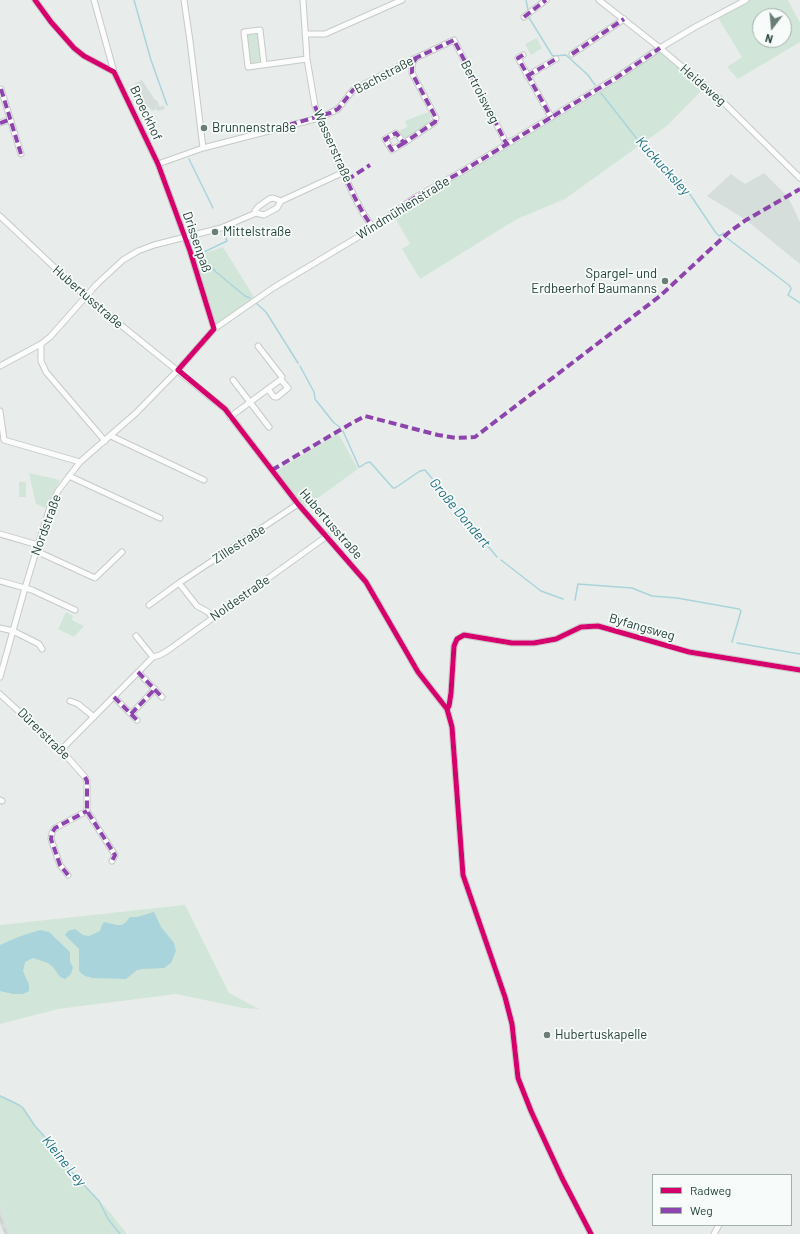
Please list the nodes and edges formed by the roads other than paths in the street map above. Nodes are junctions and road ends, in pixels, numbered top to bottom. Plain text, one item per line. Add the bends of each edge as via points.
1 (34, 0) edge
2 (94, 0) edge
3 (184, 0) edge
4 (303, 0) edge
5 (402, 0) edge
6 (546, 0) edge
7 (599, 0) edge
8 (746, 0) edge
9 (524, 17) dead end
10 (624, 19) junction
11 (305, 34) junction
12 (454, 40) joint
13 (660, 48) junction
14 (572, 54) dead end
15 (522, 55) dead end
16 (417, 57) junction
17 (307, 59) junction
18 (556, 59) dead end
19 (264, 64) junction
20 (399, 66) junction
21 (114, 72) junction
22 (412, 72) junction
23 (527, 76) junction
24 (1, 89) edge
25 (319, 118) junction
26 (551, 118) junction
27 (10, 120) junction
28 (0, 123) edge
29 (404, 143) dead end
30 (506, 143) junction
31 (203, 148) junction
32 (21, 154) dead end
33 (158, 164) junction
34 (344, 172) junction
35 (800, 178) edge
36 (281, 201) junction
37 (256, 214) junction
38 (1, 219) edge
39 (373, 228) junction
40 (184, 238) junction
41 (86, 297) junction
42 (214, 329) junction
43 (41, 344) junction
44 (258, 346) dead end
45 (0, 366) edge
46 (178, 370) junction
47 (233, 380) dead end
48 (281, 380) junction
49 (268, 389) junction
50 (250, 403) junction
51 (0, 411) edge
52 (230, 417) junction
53 (268, 427) dead end
54 (111, 436) junction
55 (105, 441) junction
56 (80, 462) junction
57 (69, 476) junction
58 (204, 480) dead end
59 (298, 504) junction
60 (160, 518) dead end
61 (0, 534) edge
62 (327, 536) junction
63 (37, 548) junction
64 (122, 552) dead end
65 (0, 581) edge
66 (179, 583) junction
67 (25, 588) junction
68 (149, 605) dead end
69 (75, 610) dead end
70 (212, 618) junction
71 (0, 628) edge
72 (13, 631) junction
73 (136, 636) dead end
74 (42, 649) dead end
75 (153, 657) junction
76 (800, 670) edge
77 (138, 672) junction
78 (0, 677) edge
79 (155, 690) junction
80 (451, 693) junction
81 (0, 694) edge
82 (114, 697) junction
83 (162, 697) dead end
84 (440, 698) junction
85 (70, 701) dead end
86 (447, 709) junction
87 (131, 714) junction
88 (94, 717) junction
89 (137, 720) dead end
90 (61, 750) junction
91 (86, 811) junction
92 (112, 861) dead end
93 (68, 875) dead end
94 (591, 1234) edge

1 - 21 street via 84,56
2 - 21 street, Broeckhof
3 - 31 street
4 - 11 street, Wasserstraße
5 - 11 street via 325,34
6 - 9 street
7 - 10 street, Heideweg
8 - 13 street, Windmühlenstraße
10 - 13 street, Heideweg
10 - 14 street
11 - 17 street, Wasserstraße
12 - 16 street, Bachstraße
12 - 30 street, Bertroisweg
13 - 26 street, Windmühlenstraße
13 - 35 street, Heideweg via 721,100
15 - 23 street via 518,58
16 - 20 street, Bachstraße
16 - 22 street via 412,64
17 - 19 street
17 - 25 street, Wasserstraße
18 - 23 street
19 - 19 street via 260,30 244,32 248,67
20 - 22 street
20 - 25 street, Bachstraße via 353,90 338,109
21 - 33 street, Broeckhof
22 - 29 street via 436,118 435,122
23 - 26 street
24 - 27 street
25 - 31 street, Bachstraße
25 - 34 street, Wasserstraße
26 - 30 street, Windmühlenstraße
27 - 28 street
27 - 32 street
30 - 39 street, Windmühlenstraße via 414,198
31 - 33 street, Bachstraße
33 - 40 street, Drissenpaß
34 - 36 street
34 - 39 street, Wasserstraße
36 - 37 street via 277,208 264,215
36 - 37 street via 269,199 258,207
37 - 40 street via 221,228
38 - 41 street, Hubertusstraße
39 - 42 street, Windmühlenstraße via 273,288
40 - 41 street via 148,247 123,260
40 - 42 street, Drissenpaß
41 - 43 street
41 - 46 street, Hubertusstraße
42 - 46 street, Windmühlenstraße
43 - 45 street
43 - 55 street via 41,361 46,372
44 - 48 street via 282,377
46 - 52 street, Hubertusstraße via 225,409
46 - 54 street, Nordstraße
47 - 50 street
48 - 49 street
48 - 49 street via 287,389 277,398
49 - 50 street
50 - 52 street
50 - 53 street
51 - 56 street via 4,440
52 - 59 street, Hubertusstraße
54 - 55 street, Nordstraße
54 - 58 street
55 - 56 street, Nordstraße
56 - 57 street, Nordstraße
57 - 60 street
57 - 63 street, Nordstraße via 50,507
59 - 62 street, Hubertusstraße
59 - 66 street, Zillestraße
61 - 63 street
62 - 70 street, Noldestraße
62 - 84 street, Hubertusstraße via 366,582 418,672
63 - 64 street via 95,578
63 - 67 street, Nordstraße
65 - 67 street
66 - 68 street, Zillestraße
66 - 70 street via 197,606 208,612
67 - 69 street
67 - 72 street, Nordstraße
70 - 75 street, Noldestraße via 167,651
71 - 72 street
72 - 74 street via 39,644
72 - 78 street, Nordstraße
73 - 75 street
75 - 77 street, Noldestraße
76 - 80 street, Byfangsweg via 689,652 604,627 587,626 556,639 534,643 512,643 459,636 453,650
77 - 79 street
77 - 82 street, Noldestraße
79 - 83 street
79 - 87 street
80 - 84 street
80 - 86 street, Byfangsweg
81 - 90 street, Dürerstraße
82 - 87 street
82 - 88 street, Noldestraße
84 - 86 street, Hubertusstraße
85 - 88 street
86 - 94 street via 452,727 463,876 506,997 518,1078 562,1178
87 - 89 street
88 - 90 street, Noldestraße
90 - 91 street, Dürerstraße via 87,781
91 - 92 street via 115,855
91 - 93 street via 55,828 52,833 51,839 60,865

